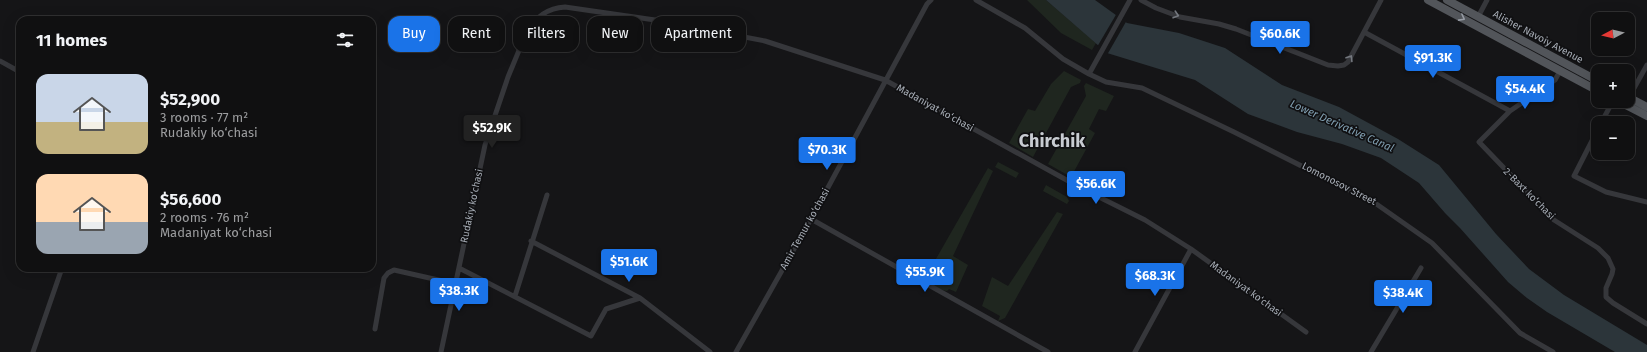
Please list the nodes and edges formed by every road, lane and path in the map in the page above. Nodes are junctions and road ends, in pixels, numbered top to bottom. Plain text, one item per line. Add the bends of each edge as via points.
1 (931, 0) edge
2 (976, 0) edge
3 (1130, 0) edge
4 (1141, 0) edge
5 (1381, 0) edge
6 (1428, 0) edge
7 (1447, 0) edge
8 (1487, 0) edge
9 (540, 16) edge
10 (1478, 17) junction
11 (1364, 32) junction
12 (518, 52) edge
13 (0, 61) edge
14 (1647, 65) edge
15 (16, 70) edge
16 (1560, 71) junction
17 (1089, 74) junction
18 (1591, 77) edge
19 (885, 80) junction
20 (1635, 85) edge
21 (1591, 86) edge
22 (1635, 103) edge
23 (1635, 107) edge
24 (1647, 107) edge
25 (1510, 111) junction
26 (1647, 116) edge
27 (1591, 143) edge
28 (547, 195) dead end
29 (1647, 202) edge
30 (811, 219) junction
31 (531, 241) junction
32 (1191, 249) junction
33 (459, 268) junction
34 (1421, 268) dead end
35 (61, 272) edge
36 (456, 284) junction
37 (515, 296) junction
38 (640, 298) junction
39 (1647, 324) edge
40 (375, 329) dead end
41 (1306, 332) dead end
42 (33, 352) edge
43 (441, 352) edge
44 (710, 352) edge
45 (736, 352) edge
46 (1048, 352) edge
47 (1135, 352) edge
48 (1371, 352) edge
49 (1553, 352) edge

1 - 19 street, Amir Temur ko‘chasi
2 - 17 street via 1025,28 1063,60
3 - 17 street
4 -> 11 street via 1180,17 1236,29 1317,61 1338,66 1348,62
5 - 11 street
6 -> 16 main road, Alisher Navoiy Avenue
7 - 10 main road, Alisher Navoiy Avenue
8 - 10 street
9 - 19 street, Madaniyat ko‘chasi via 550,10 565,7 655,20 765,41
10 - 18 main road, Alisher Navoiy Avenue
11 - 25 street
12 - 33 street, Rudakiy ko‘chasi via 484,145
13 - 15 street
14 - 20 street
16 - 21 main road, Alisher Navoiy Avenue
16 - 25 street via 1555,80
17 - 49 street, Lomonosov Street via 1106,82 1142,88 1375,202 1432,243 1520,333
19 - 30 street, Amir Temur ko‘chasi
19 - 32 street, Madaniyat ko‘chasi via 1081,188 1145,220
22 - 24 main road
23 - 26 main road
25 - 39 street, 2-Baxt ko‘chasi via 1479,142 1554,220 1604,253 1612,264 1606,297
27 - 29 street via 1574,176 1606,192
28 - 31 street
30 - 45 street, Amir Temur ko‘chasi
30 - 46 street
31 - 37 street
31 - 38 street
32 - 41 street, Madaniyat ko‘chasi
32 - 47 street
33 - 36 street, Rudakiy ko‘chasi
33 - 37 street
34 - 48 street
35 - 42 street
36 - 40 street via 394,270 388,273 384,278
36 - 43 street, Rudakiy ko‘chasi
37 - 38 street via 591,336 606,309
38 - 44 street

